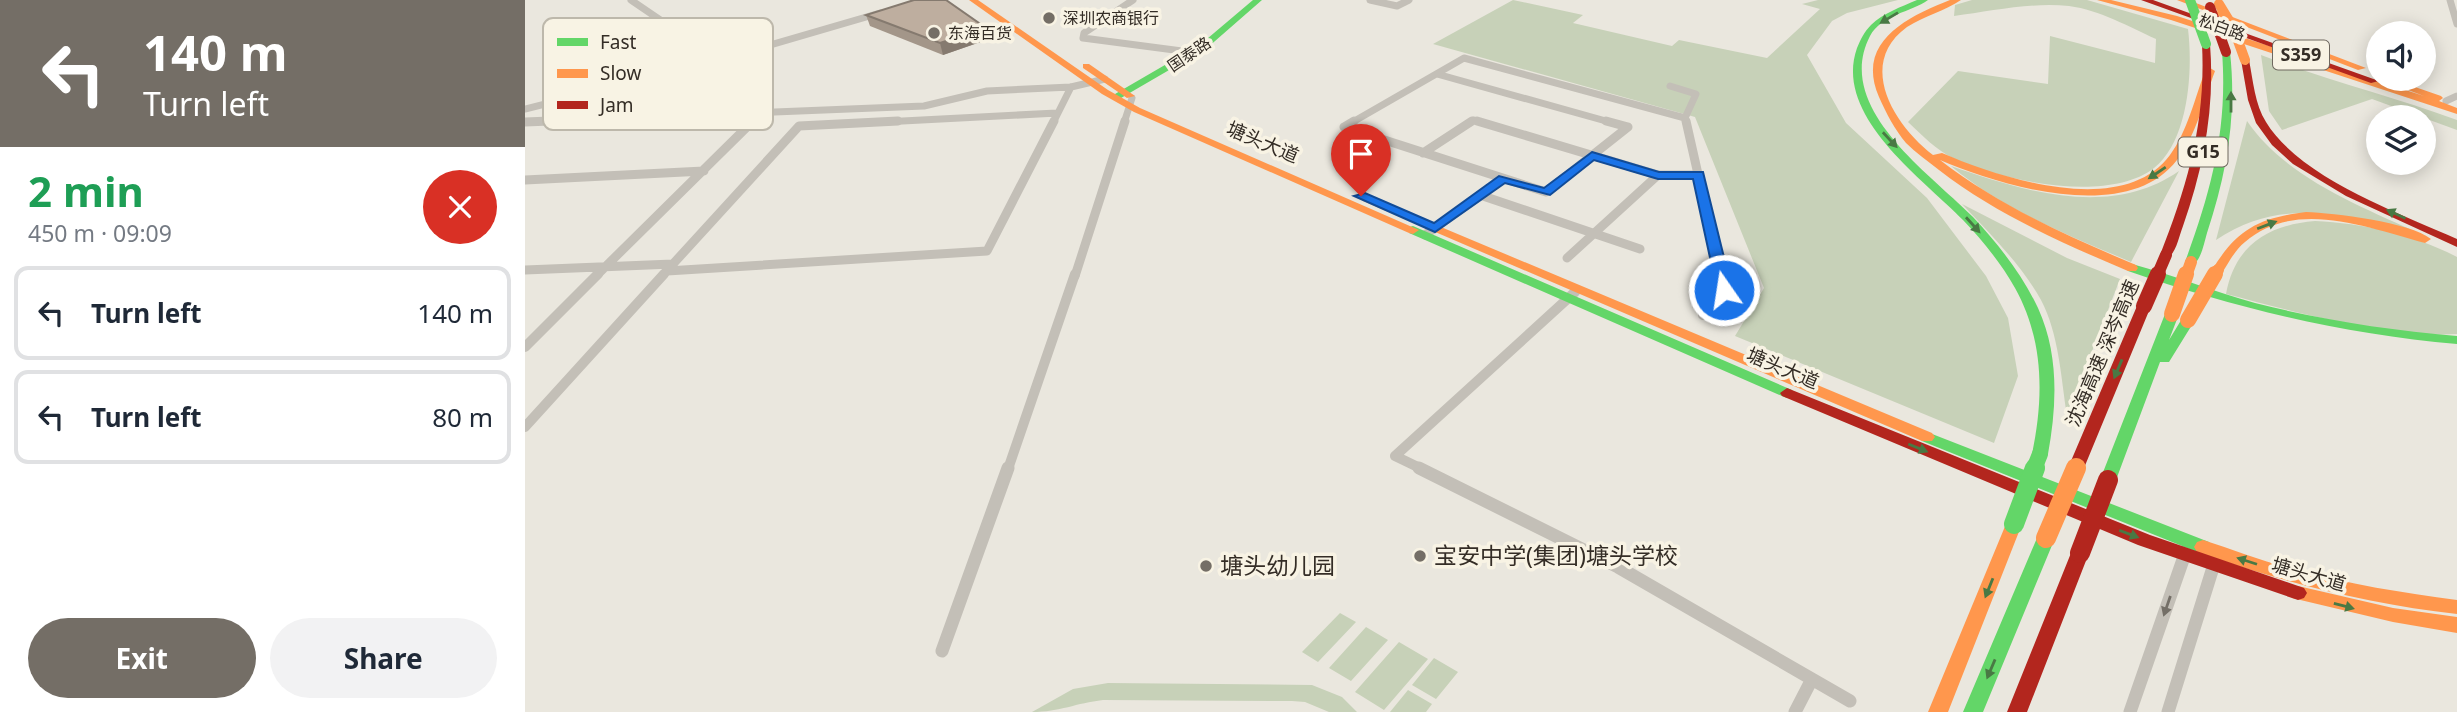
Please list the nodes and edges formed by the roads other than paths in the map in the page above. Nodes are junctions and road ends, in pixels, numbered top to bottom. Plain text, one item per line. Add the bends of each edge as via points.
1 (631, 0) edge
2 (974, 0) edge
3 (988, 0) edge
4 (1133, 0) edge
5 (1246, 0) edge
6 (1258, 0) edge
7 (1370, 0) edge
8 (1409, 0) edge
9 (1926, 0) edge
10 (2101, 0) edge
11 (2145, 0) edge
12 (2160, 0) edge
13 (2181, 0) edge
14 (2190, 0) edge
15 (2450, 0) edge
16 (2214, 1) edge
17 (1950, 2) edge
18 (885, 11) edge
19 (657, 18) edge
20 (2457, 24) edge
21 (773, 44) edge
22 (1182, 51) junction
23 (2210, 71) junction
24 (2366, 71) edge
25 (2366, 72) edge
26 (1437, 74) junction
27 (1670, 86) dead end
28 (1070, 87) junction
29 (2419, 91) edge
30 (1115, 92) junction
31 (2452, 103) edge
32 (543, 104) edge
33 (525, 109) edge
34 (773, 112) edge
35 (1057, 113) junction
36 (1685, 118) junction
37 (1895, 120) junction
38 (543, 121) edge
39 (525, 122) edge
40 (744, 130) edge
41 (1423, 153) junction
42 (1592, 156) junction
43 (1908, 158) junction
44 (704, 171) junction
45 (1698, 175) junction
46 (1658, 176) junction
47 (1503, 179) junction
48 (525, 180) edge
49 (1480, 195) junction
50 (1430, 232) junction
51 (1594, 234) junction
52 (2457, 243) edge
53 (1640, 249) dead end
54 (2457, 253) edge
55 (1567, 258) dead end
56 (607, 266) junction
57 (670, 268) junction
58 (525, 270) edge
59 (1574, 293) junction
60 (1703, 315) dead end
61 (2457, 340) edge
62 (525, 347) edge
63 (2457, 351) edge
64 (2138, 402) junction
65 (525, 427) edge
66 (2187, 548) junction
67 (2216, 559) junction
68 (2457, 607) edge
69 (2457, 625) edge
70 (942, 651) dead end
71 (1812, 679) junction
72 (1850, 701) dead end
73 (1795, 712) edge
74 (1938, 712) edge
75 (1973, 712) edge
76 (2017, 712) edge
77 (2130, 712) edge
78 (2168, 712) edge

1 - 19 street
2 - 30 main road, 塘头大道
3 - 30 main road, 塘头大道
4 - 22 street via 1083,38
5 - 22 main road, 国泰路
6 - 30 main road, 国泰路 via 1203,46
7 - 8 street via 1397,6
9 -> 43 main road via 1874,28 1856,62 1858,89 1868,111
10 - 31 main road
11 - 31 main road, 松白路 / S359
12 - 25 main road, 松白路 / S359
13 - 24 main road
14 - 23 main road, 沈海高速 深岑高速 / G15, bridge
15 - 20 street
52 -> 16 main road, bridge via 2341,187 2290,154 2262,123 2233,27
64 -> 16 main road, G15, bridge via 2214,202 2228,146 2231,100
17 - 37 main road via 1910,21 1880,50 1874,69 1876,85
18 - 21 street
22 - 30 main road, 国泰路
23 -> 37 main road via 2173,160 2154,177 2122,187 2063,189 1984,174 1934,153
23 -> 75 main road, 沈海高速 深岑高速 / G15, bridge via 2209,125 2200,164
26 - 36 street via 1464,58
26 - 41 street via 1344,127
26 - 42 street via 1628,127
27 - 36 street via 1696,94
28 - 30 street
28 - 34 street via 987,90 924,106
28 - 35 street
29 - 31 main road
30 - 50 main road, 塘头大道
30 - 70 street via 1052,347
32 - 33 street
35 - 57 street via 799,126
35 - 57 street via 987,251
36 - 45 street
37 - 61 main road via 1917,149 1982,196 2053,234 2122,263 2224,298 2313,321 2403,337
38 - 39 street
40 - 44 street
41 - 42 street via 1474,120
41 - 47 street
42 - 46 street
42 - 47 street via 1546,192
43 - 63 main road via 2017,225 2160,286 2323,332
43 -> 74 main road, bridge via 2008,266 2031,305 2048,365 2047,419 2040,454
44 - 48 street
44 - 56 street
45 - 46 street
45 - 60 street via 1724,290
46 - 51 street
47 - 49 street
49 - 50 street
49 - 51 street
50 - 59 main road, 塘头大道
51 - 53 street
51 - 55 street
64 -> 54 main road, bridge via 2218,270 2244,236 2273,222 2310,217 2382,226
56 - 57 street
56 - 58 street
56 - 62 street
57 - 65 street
59 - 66 main road, 塘头大道
59 - 71 street via 1395,456 1618,567
64 - 76 main road, G15, bridge
66 - 67 main road, 塘头大道
66 -> 77 street
68 -> 67 main road, 塘头大道 via 2346,590
67 -> 69 main road, 塘头大道 via 2352,608
67 - 78 street
71 - 72 street
71 - 73 street

